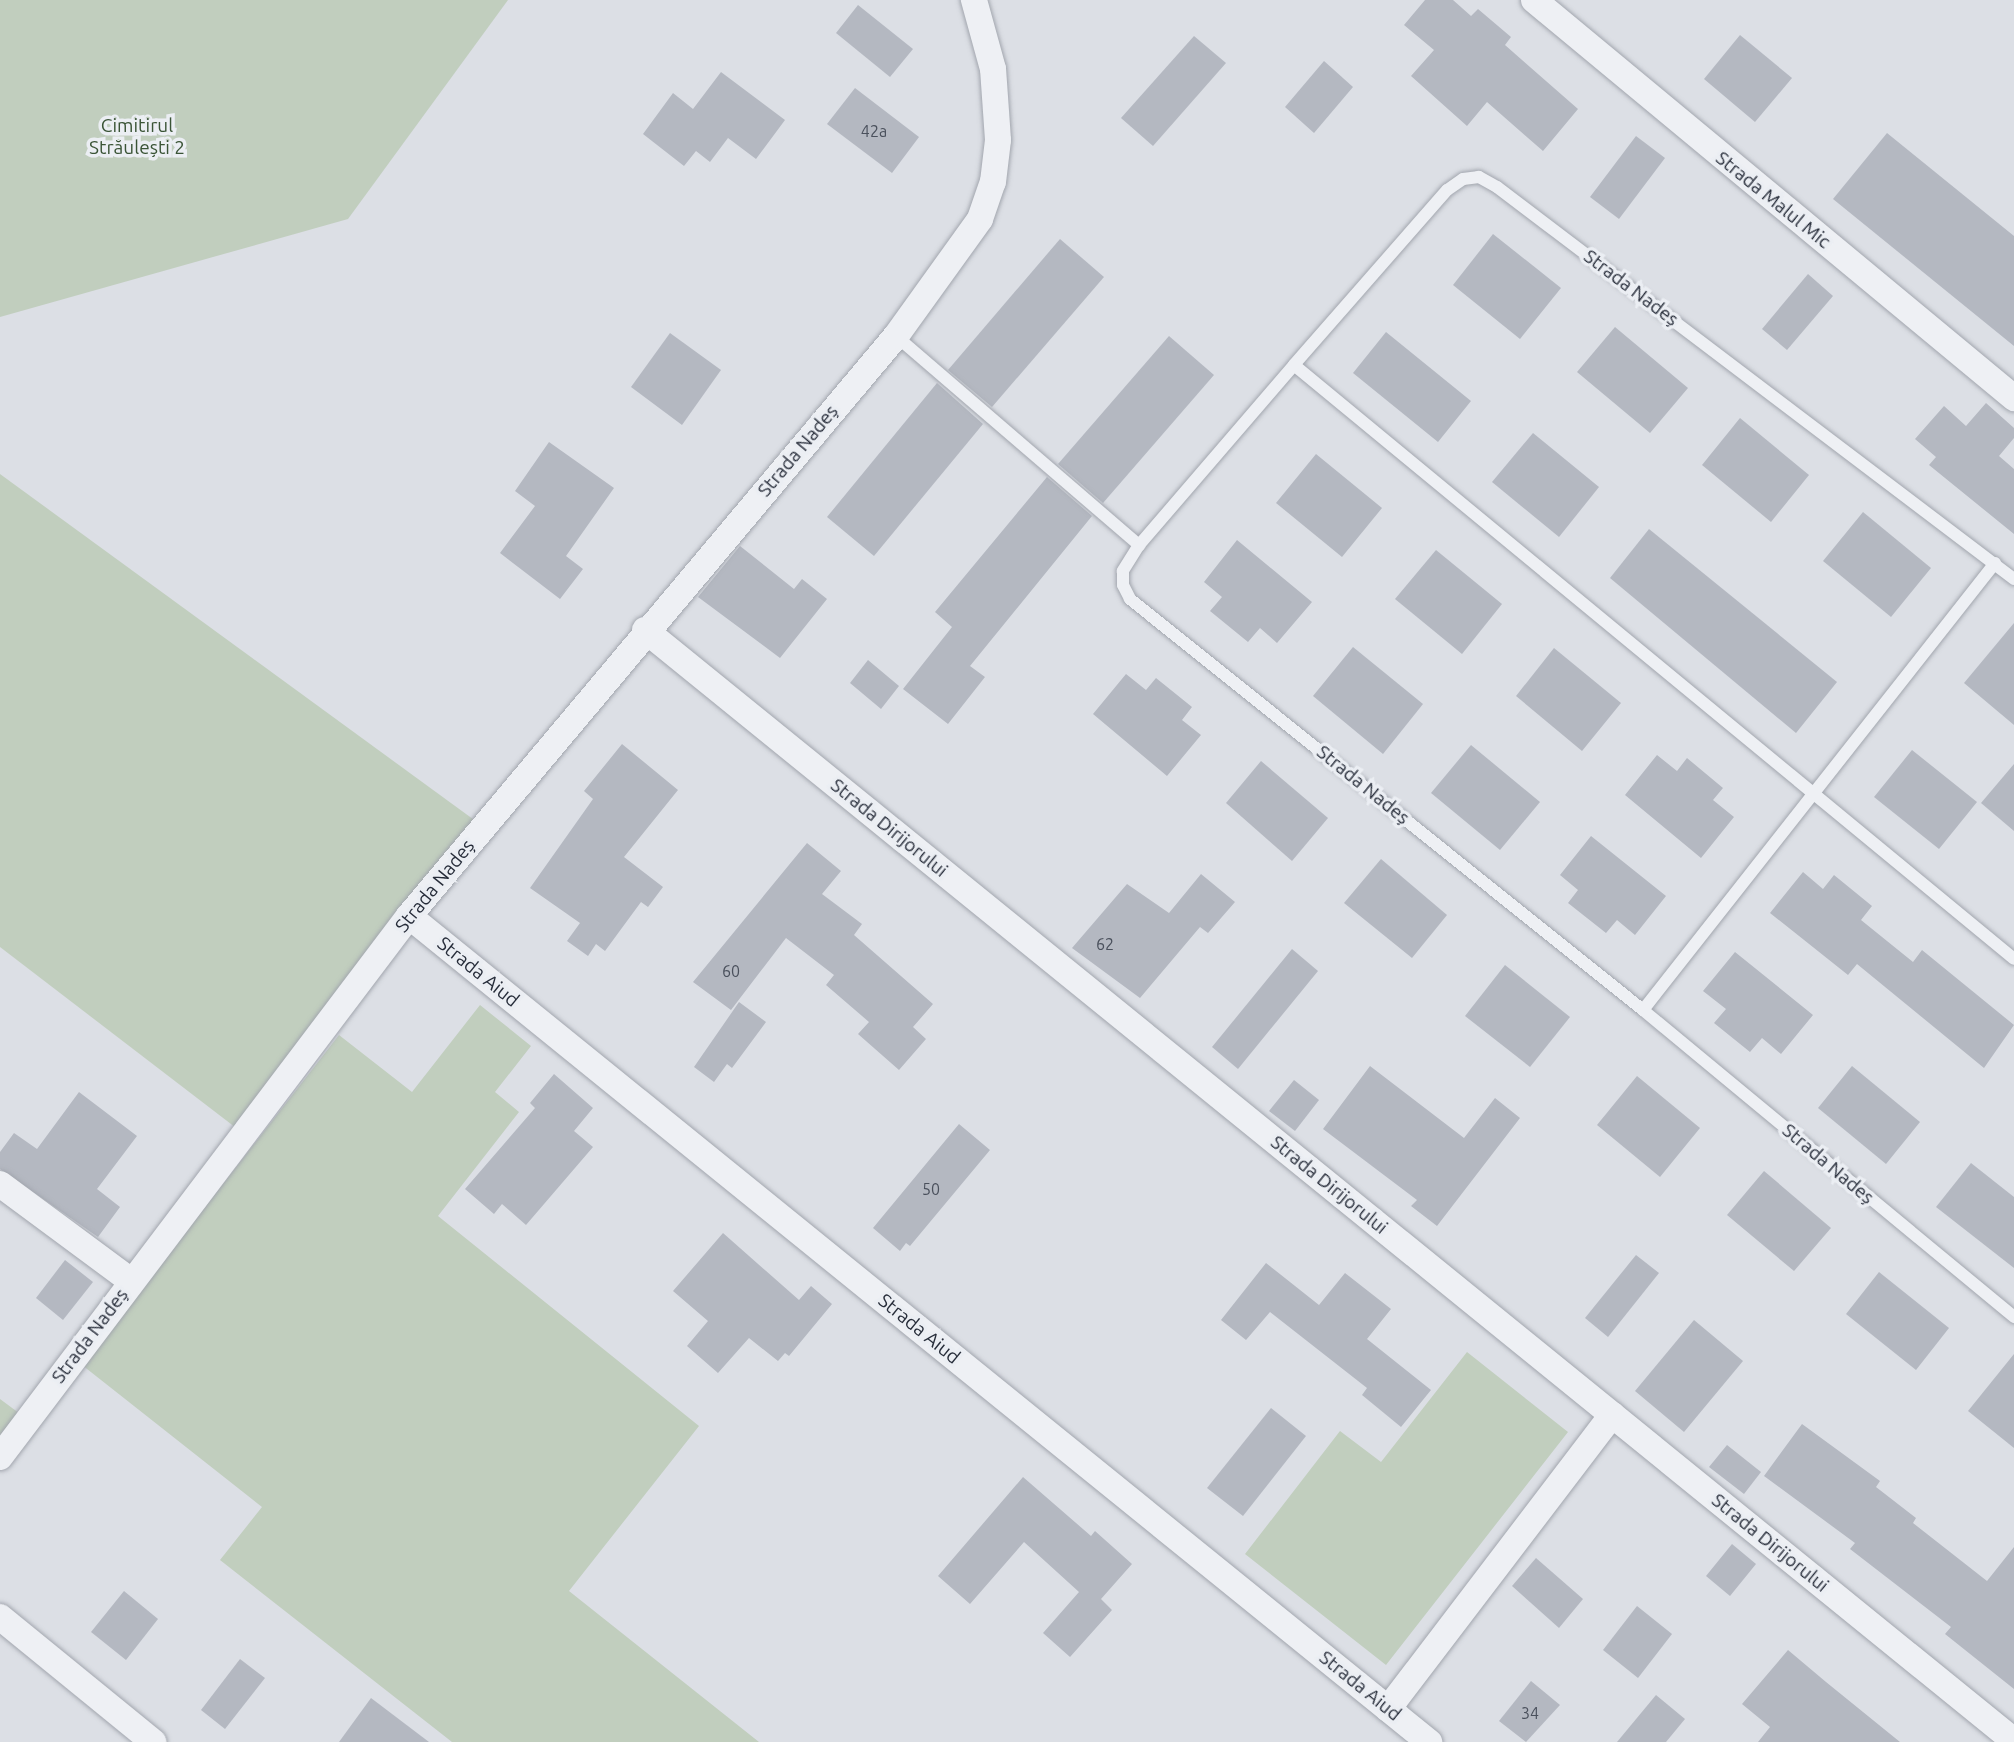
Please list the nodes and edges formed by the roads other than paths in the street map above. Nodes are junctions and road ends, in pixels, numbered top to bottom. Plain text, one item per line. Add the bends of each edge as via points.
1 (974, 0) edge
2 (1534, 0) edge
3 (896, 336) junction
4 (1294, 365) junction
5 (2014, 398) edge
6 (1139, 545) junction
7 (1995, 563) junction
8 (2014, 579) edge
9 (645, 631) junction
10 (1810, 794) junction
11 (409, 916) junction
12 (2014, 959) edge
13 (1643, 1010) junction
14 (0, 1184) edge
15 (131, 1280) junction
16 (2014, 1317) edge
17 (1612, 1415) junction
18 (0, 1457) edge
19 (0, 1617) edge
20 (1388, 1709) junction
21 (2014, 1741) edge
22 (153, 1742) edge
23 (1429, 1742) edge

1 - 3 street, Strada Nadeș via 993,69 998,140 993,182 980,219
2 - 5 street, Strada Malul Mic
3 - 6 lane
3 - 9 street, Strada Nadeș
4 - 6 lane, Strada Nadeș
4 - 7 lane, Strada Nadeș via 1447,190 1463,179 1479,177
4 - 10 lane
6 - 13 lane, Strada Nadeș via 1123,571 1130,599
7 - 8 lane, Strada Nadeș
7 - 10 lane
9 - 11 street, Strada Nadeș
9 - 17 street, Strada Dirijorului
10 - 12 lane
10 - 13 lane
11 - 15 street, Strada Nadeș
11 - 20 street, Strada Aiud
13 - 16 lane, Strada Nadeș
14 - 15 street
15 - 18 street, Strada Nadeș
17 - 20 street
17 - 21 street, Strada Dirijorului
19 - 22 street
20 - 23 street, Strada Aiud

